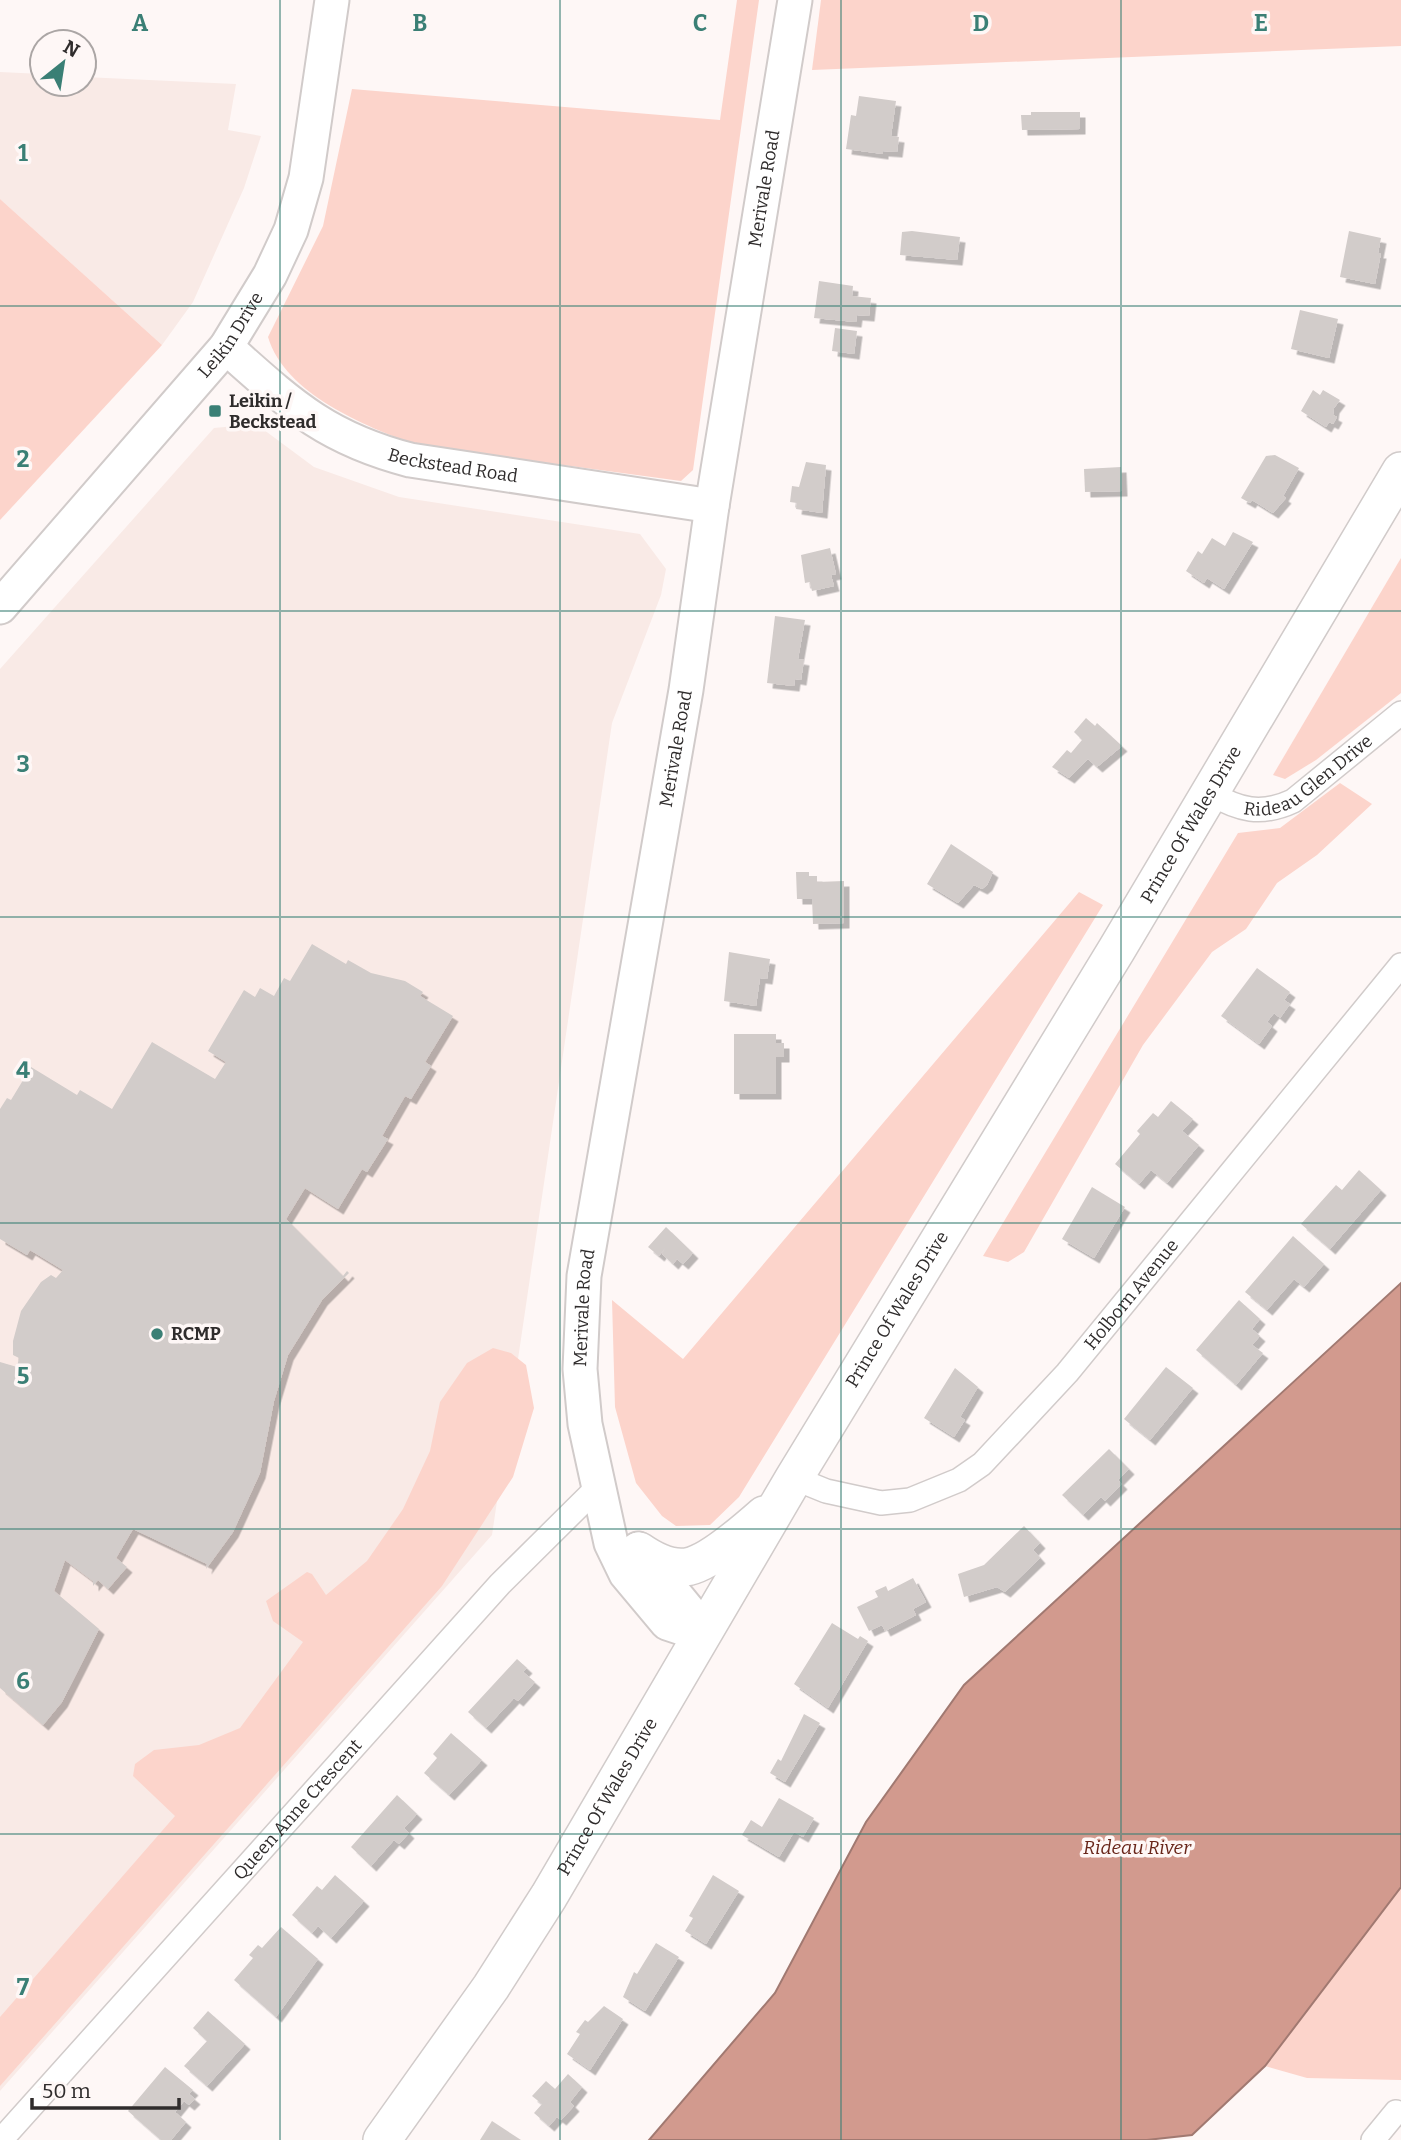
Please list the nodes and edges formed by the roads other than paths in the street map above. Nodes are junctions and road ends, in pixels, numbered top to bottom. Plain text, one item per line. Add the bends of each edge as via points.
1 (332, 0) edge
2 (795, 0) edge
3 (226, 347) junction
4 (1401, 471) edge
5 (712, 506) junction
6 (0, 607) edge
7 (1401, 713) edge
8 (1210, 793) junction
9 (1401, 965) edge
10 (790, 1486) junction
11 (602, 1490) junction
12 (639, 1551) junction
13 (705, 1630) junction
14 (1396, 2112) dead end
15 (1, 2140) edge
16 (382, 2140) edge
17 (1373, 2140) edge

1 - 3 main road, Leikin Drive via 299,206 270,275
2 - 5 main road, Merivale Road
3 - 5 main road, Beckstead Road via 327,430 376,451
3 - 6 main road, Leikin Drive
4 - 8 main road, Prince Of Wales Drive
5 - 11 main road, Merivale Road via 683,704 583,1276 579,1369 585,1424
7 - 8 street, Rideau Glen Drive via 1283,806 1250,811
8 - 10 main road, Prince Of Wales Drive
9 - 10 street, Holborn Avenue via 1067,1373 982,1464 959,1480 910,1500 881,1503
10 - 12 main road via 734,1539 690,1566 659,1562
10 - 13 main road, Prince Of Wales Drive
11 - 12 main road, Merivale Road
11 - 13 main road, Merivale Road via 615,1555 640,1594 667,1623
11 - 15 street, Queen Anne Crescent via 500,1584
12 - 13 main road, Merivale Road
13 - 16 main road, Prince Of Wales Drive via 549,1896 491,1987
14 - 17 street

